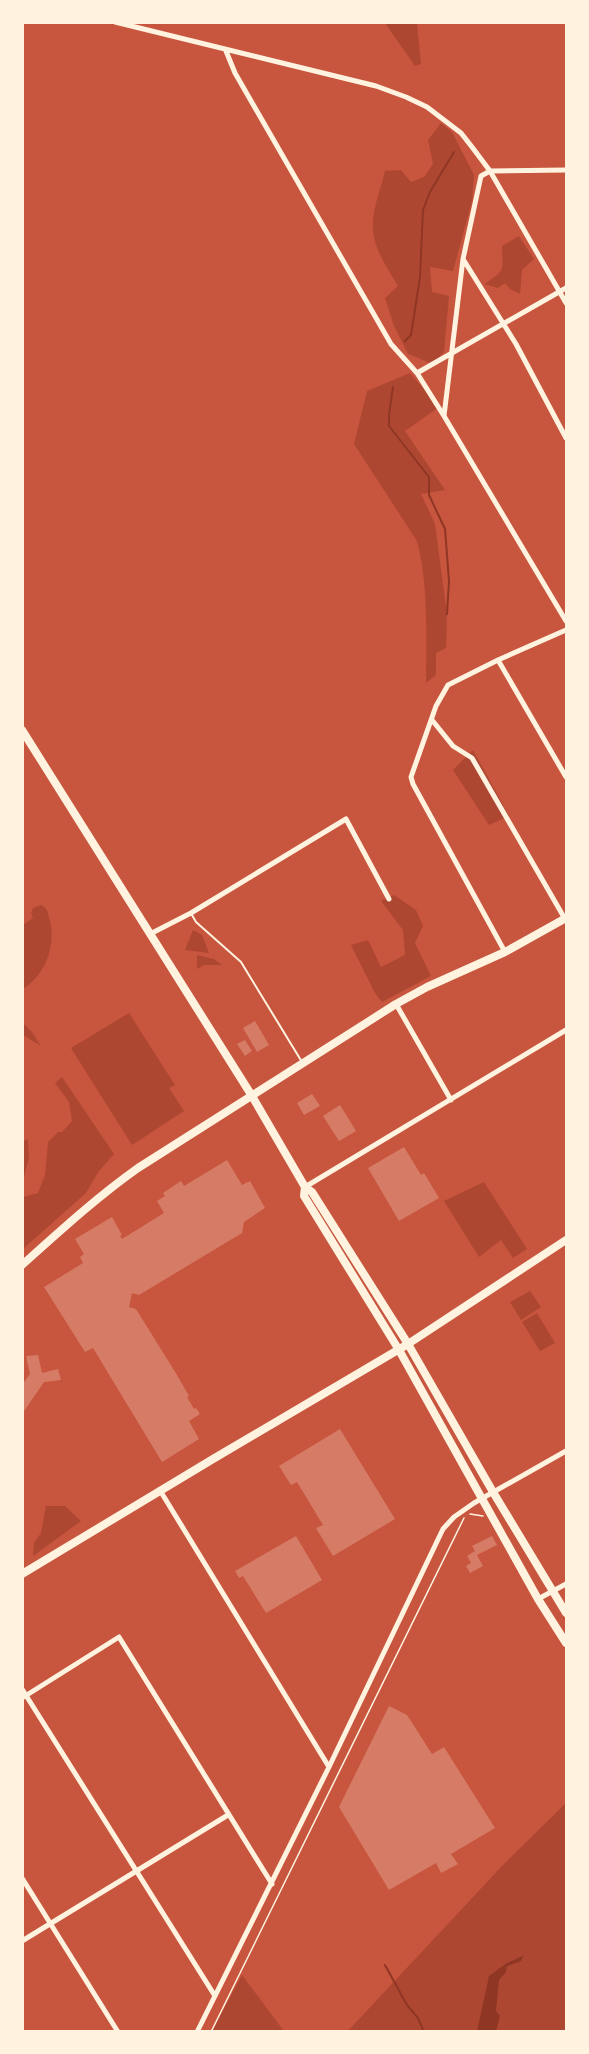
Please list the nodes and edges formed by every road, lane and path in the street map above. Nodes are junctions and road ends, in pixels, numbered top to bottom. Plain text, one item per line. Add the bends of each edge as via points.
1 (115, 22) edge
2 (226, 51) junction
3 (567, 170) edge
4 (490, 171) junction
5 (463, 259) junction
6 (567, 288) edge
7 (560, 292) junction
8 (567, 303) edge
9 (503, 324) junction
10 (452, 353) junction
11 (417, 373) junction
12 (444, 416) junction
13 (567, 438) edge
14 (567, 621) edge
15 (567, 630) edge
16 (498, 660) junction
17 (432, 720) junction
18 (22, 730) edge
19 (567, 777) edge
20 (389, 899) dead end
21 (190, 913) junction
22 (566, 918) edge
23 (152, 933) junction
24 (505, 952) junction
25 (396, 1004) junction
26 (567, 1030) edge
27 (304, 1064) junction
28 (252, 1096) junction
29 (451, 1100) junction
30 (305, 1187) junction
31 (567, 1240) edge
32 (22, 1265) edge
33 (408, 1344) junction
34 (399, 1350) junction
35 (567, 1451) edge
36 (161, 1492) junction
37 (493, 1492) junction
38 (482, 1498) junction
39 (487, 1518) dead end
40 (22, 1574) edge
41 (567, 1584) edge
42 (553, 1592) junction
43 (538, 1599) junction
44 (567, 1613) edge
45 (567, 1643) edge
46 (22, 1689) edge
47 (25, 1697) edge
48 (329, 1767) junction
49 (228, 1815) junction
50 (136, 1870) junction
51 (22, 1878) edge
52 (272, 1884) junction
53 (51, 1924) junction
54 (22, 1941) edge
55 (215, 1996) junction
56 (118, 2031) edge
57 (197, 2031) edge
58 (211, 2031) edge

1 - 2 street
2 - 4 street via 406,96 461,134
2 - 11 street via 391,344
3 - 4 street
4 - 5 street via 481,176
4 - 7 street
5 - 9 street
5 - 10 street
6 - 7 street
7 - 8 street
7 - 9 street
9 - 10 street
9 - 13 street
10 - 11 street
10 - 12 street
11 - 12 street
12 - 14 street
15 - 16 street
16 - 17 street via 448,685
16 - 19 street
17 - 22 street via 453,747 472,758
17 - 24 street via 411,777 412,784
18 - 23 main road
20 - 21 street via 346,819
21 - 23 street
21 - 27 lane via 241,962
22 - 24 main road
23 - 28 main road
24 - 25 main road
25 - 27 main road
25 - 29 street
26 - 29 street
27 - 28 main road
28 - 30 main road
28 - 32 main road via 113,1185
29 - 30 street
30 - 33 main road via 312,1192
30 - 34 main road via 304,1196
31 - 33 main road
33 - 34 main road
33 - 37 main road
34 - 36 main road
34 - 38 main road
35 - 37 street
36 - 40 main road
36 - 48 street
37 - 38 street
37 - 42 main road
38 - 43 main road
38 - 48 street via 443,1529
39 - 58 path via 472,1514 464,1518
41 - 42 street
42 - 43 street
42 - 44 main road
43 - 45 main road
46 - 47 street
47 - 49 street via 119,1637
47 - 50 street
48 - 52 street
49 - 50 street
49 - 52 street
50 - 53 street
50 - 55 street
51 - 53 street
52 - 55 street
53 - 54 street
53 - 56 street
55 - 57 street

